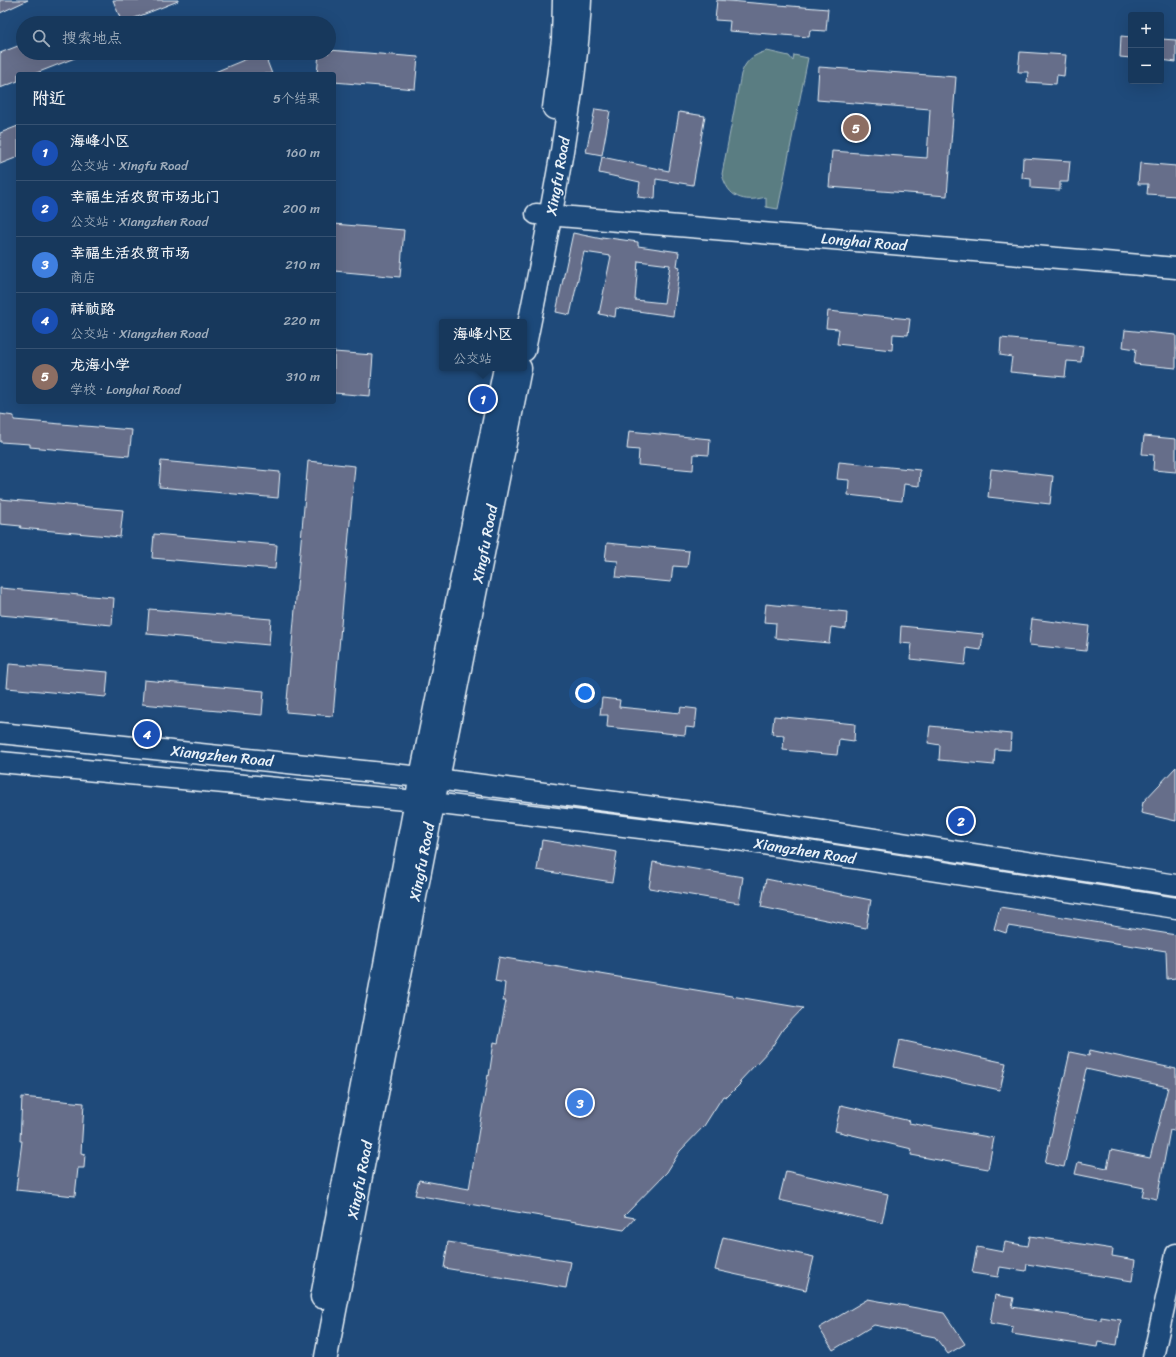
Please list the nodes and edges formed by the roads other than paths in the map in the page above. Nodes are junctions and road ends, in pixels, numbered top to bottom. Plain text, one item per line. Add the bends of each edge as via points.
1 (564, 0) edge
2 (580, 0) edge
3 (544, 215) junction
4 (1176, 268) edge
5 (515, 319) edge
6 (527, 330) edge
7 (504, 371) edge
8 (519, 371) edge
9 (0, 733) edge
10 (0, 762) edge
11 (430, 778) junction
12 (425, 802) junction
13 (1176, 885) edge
14 (1176, 908) edge
15 (1176, 1254) edge
16 (310, 1357) edge
17 (326, 1357) edge
18 (1153, 1357) edge

1 - 3 main road, Xingfu Road via 563,40
2 - 3 main road, Xingfu Road via 579,40
3 - 4 street, Longhai Road
3 - 5 main road, Xingfu Road
3 - 6 main road, Xingfu Road
7 - 11 main road, Xingfu Road
8 - 11 main road, Xingfu Road
9 - 11 street, Xiangzhen Road
10 - 12 street, Xiangzhen Road
11 - 12 main road, Xingfu Road
11 - 13 street, Xiangzhen Road via 739,818
12 - 14 street, Xiangzhen Road via 731,839
12 - 16 main road, Xingfu Road
12 - 17 main road, Xingfu Road
15 - 18 street

